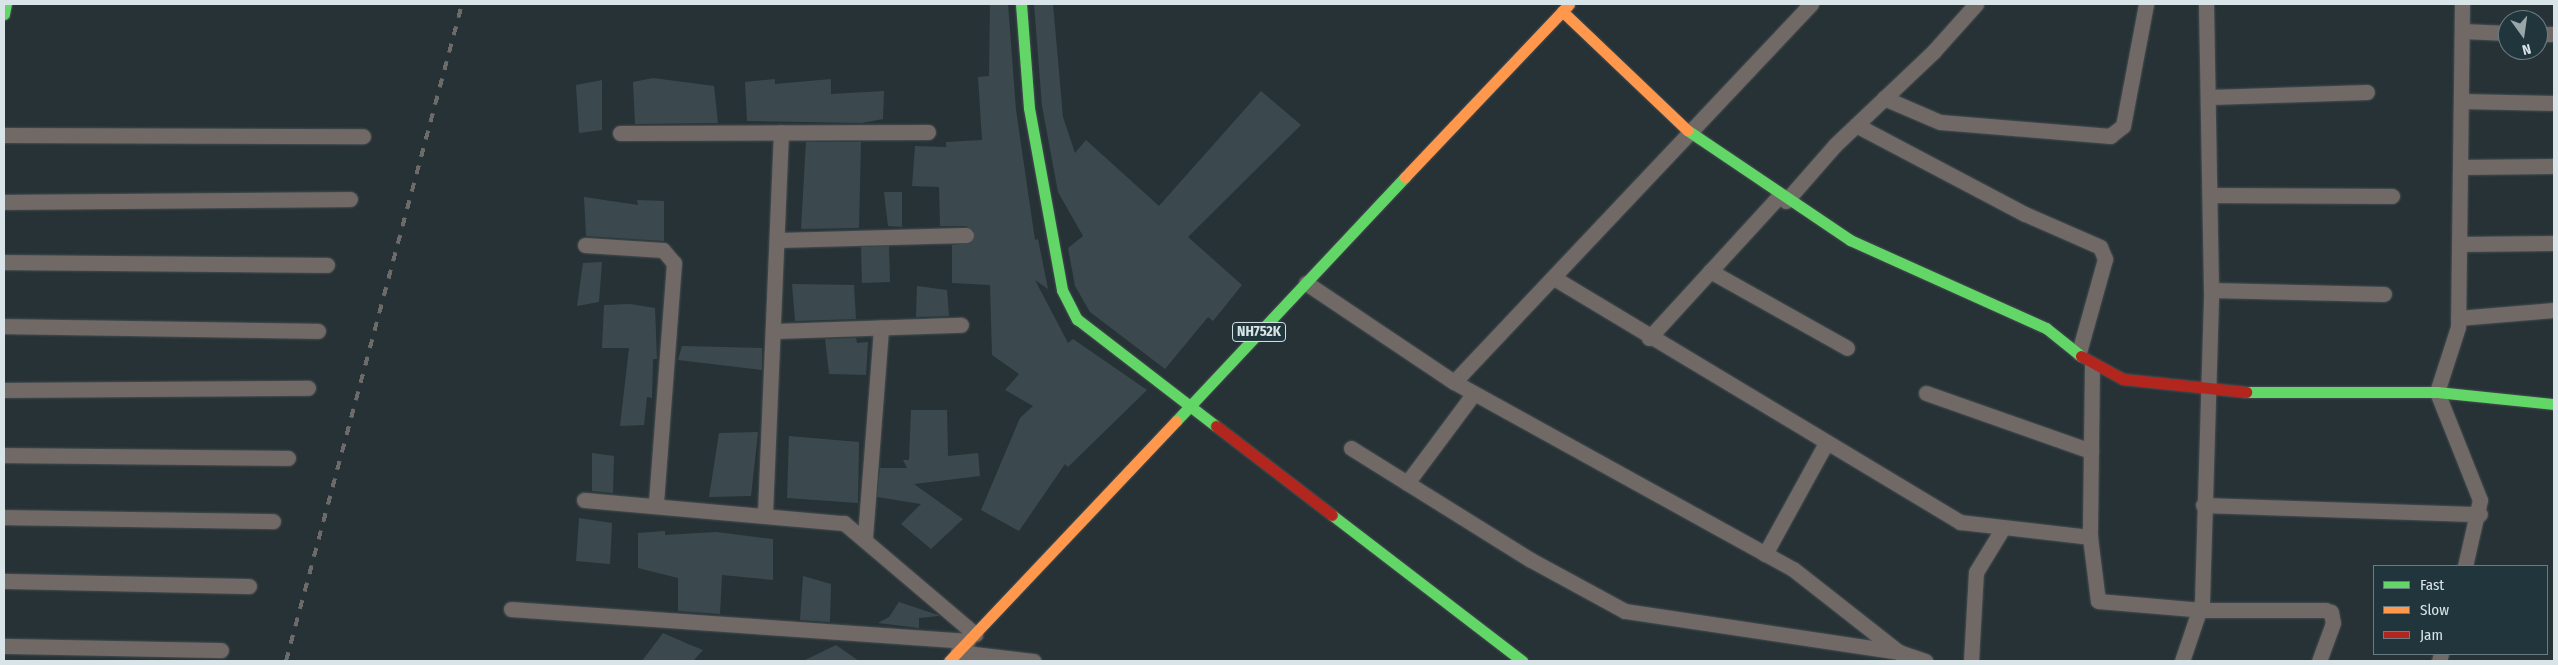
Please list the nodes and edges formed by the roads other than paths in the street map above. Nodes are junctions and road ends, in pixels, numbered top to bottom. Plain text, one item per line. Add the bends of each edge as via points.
1 (6, 4) edge
2 (1021, 4) edge
3 (1811, 4) edge
4 (1976, 4) edge
5 (2146, 4) edge
6 (2206, 4) edge
7 (2462, 4) edge
8 (1566, 7) edge
9 (4, 14) edge
10 (2462, 32) junction
11 (2498, 33) edge
12 (2367, 92) dead end
13 (2210, 97) junction
14 (1884, 98) junction
15 (2461, 101) junction
16 (2554, 103) edge
17 (1856, 125) junction
18 (782, 132) junction
19 (928, 132) dead end
20 (620, 133) dead end
21 (4, 135) edge
22 (1692, 135) junction
23 (363, 136) dead end
24 (2554, 166) edge
25 (2460, 167) junction
26 (2210, 195) junction
27 (2392, 196) dead end
28 (1782, 198) junction
29 (350, 199) dead end
30 (4, 202) edge
31 (966, 235) dead end
32 (778, 240) junction
33 (2554, 243) edge
34 (2459, 244) junction
35 (584, 245) dead end
36 (4, 262) edge
37 (327, 265) dead end
38 (1710, 270) junction
39 (1554, 278) junction
40 (1306, 283) junction
41 (2211, 290) junction
42 (2384, 294) dead end
43 (2554, 310) edge
44 (2458, 318) junction
45 (961, 325) dead end
46 (4, 326) edge
47 (881, 328) junction
48 (318, 331) dead end
49 (776, 332) junction
50 (1649, 338) junction
51 (1847, 348) dead end
52 (2079, 352) junction
53 (2092, 365) junction
54 (1454, 382) junction
55 (308, 388) dead end
56 (2208, 389) junction
57 (4, 390) edge
58 (2437, 392) junction
59 (1474, 393) junction
60 (1926, 393) dead end
61 (1192, 404) junction
62 (2554, 404) edge
63 (1826, 443) junction
64 (1351, 448) dead end
65 (2091, 451) junction
66 (4, 455) edge
67 (288, 458) dead end
68 (1406, 483) junction
69 (584, 500) dead end
70 (656, 505) junction
71 (2203, 505) junction
72 (766, 513) junction
73 (2480, 514) junction
74 (4, 517) edge
75 (273, 521) dead end
76 (2003, 528) junction
77 (865, 537) junction
78 (2090, 537) junction
79 (1765, 554) junction
80 (2465, 565) edge
81 (4, 581) edge
82 (249, 586) dead end
83 (511, 609) dead end
84 (2202, 610) junction
85 (4, 646) edge
86 (963, 647) edge
87 (221, 650) dead end
88 (1900, 652) junction
89 (995, 659) edge
90 (1033, 661) edge
91 (1522, 661) edge
92 (1925, 661) edge
93 (1971, 661) edge
94 (2182, 661) edge
95 (2319, 661) edge

1 - 9 main road
2 - 61 main road via 1029,108 1062,290 1077,319 1102,341
3 - 22 street
4 - 14 street
5 - 14 street via 2123,126 2110,136 1940,122
6 - 13 street
7 - 10 street
8 - 22 main road
8 - 40 main road, NH752K
10 - 11 street
10 - 15 street
12 - 13 street
13 - 26 street
14 - 17 street
15 - 16 street
15 - 25 street
17 - 28 street
17 - 52 street via 2025,214 2100,247 2105,259
18 - 19 street
18 - 20 street
18 - 32 street
21 - 23 street
22 - 28 main road
22 - 39 street
24 - 25 street
25 - 34 street
26 - 27 street
26 - 41 street
28 - 38 street
28 - 52 main road via 1850,240 2046,328
29 - 30 street
31 - 32 street
32 - 49 street
33 - 34 street
34 - 44 street
35 - 70 street via 663,250 674,263
36 - 37 street
38 - 50 street
38 - 51 street
39 - 50 street
39 - 54 street
40 - 54 street
40 - 61 main road, NH752K
41 - 42 street
41 - 56 street
43 - 44 street
44 - 58 street
45 - 47 street
46 - 48 street
47 - 49 street
47 - 77 street
49 - 72 street
50 - 63 street
52 - 53 main road
53 - 56 main road via 2123,378
53 - 65 street
54 - 59 street
55 - 57 street
56 - 58 main road
56 - 71 street
58 - 62 main road
58 - 73 street via 2478,489
59 - 68 street
59 - 79 street
60 - 65 street
61 - 86 main road, NH752K
61 - 91 main road
63 - 76 street via 1960,522
63 - 79 street
64 - 68 street
65 - 78 street
66 - 67 street
68 - 88 street via 1530,560 1625,611
69 - 70 street
70 - 72 street
71 - 73 street
71 - 84 street
72 - 77 street via 832,520
73 - 80 street
74 - 75 street
76 - 78 street
76 - 93 street via 1976,572
77 - 86 street
78 - 84 street via 2098,601
79 - 88 street via 1793,569
81 - 82 street
83 - 86 street
84 - 94 street
84 - 95 street via 2331,612 2333,623
85 - 87 street
86 - 89 street
88 - 92 street
89 - 90 street

